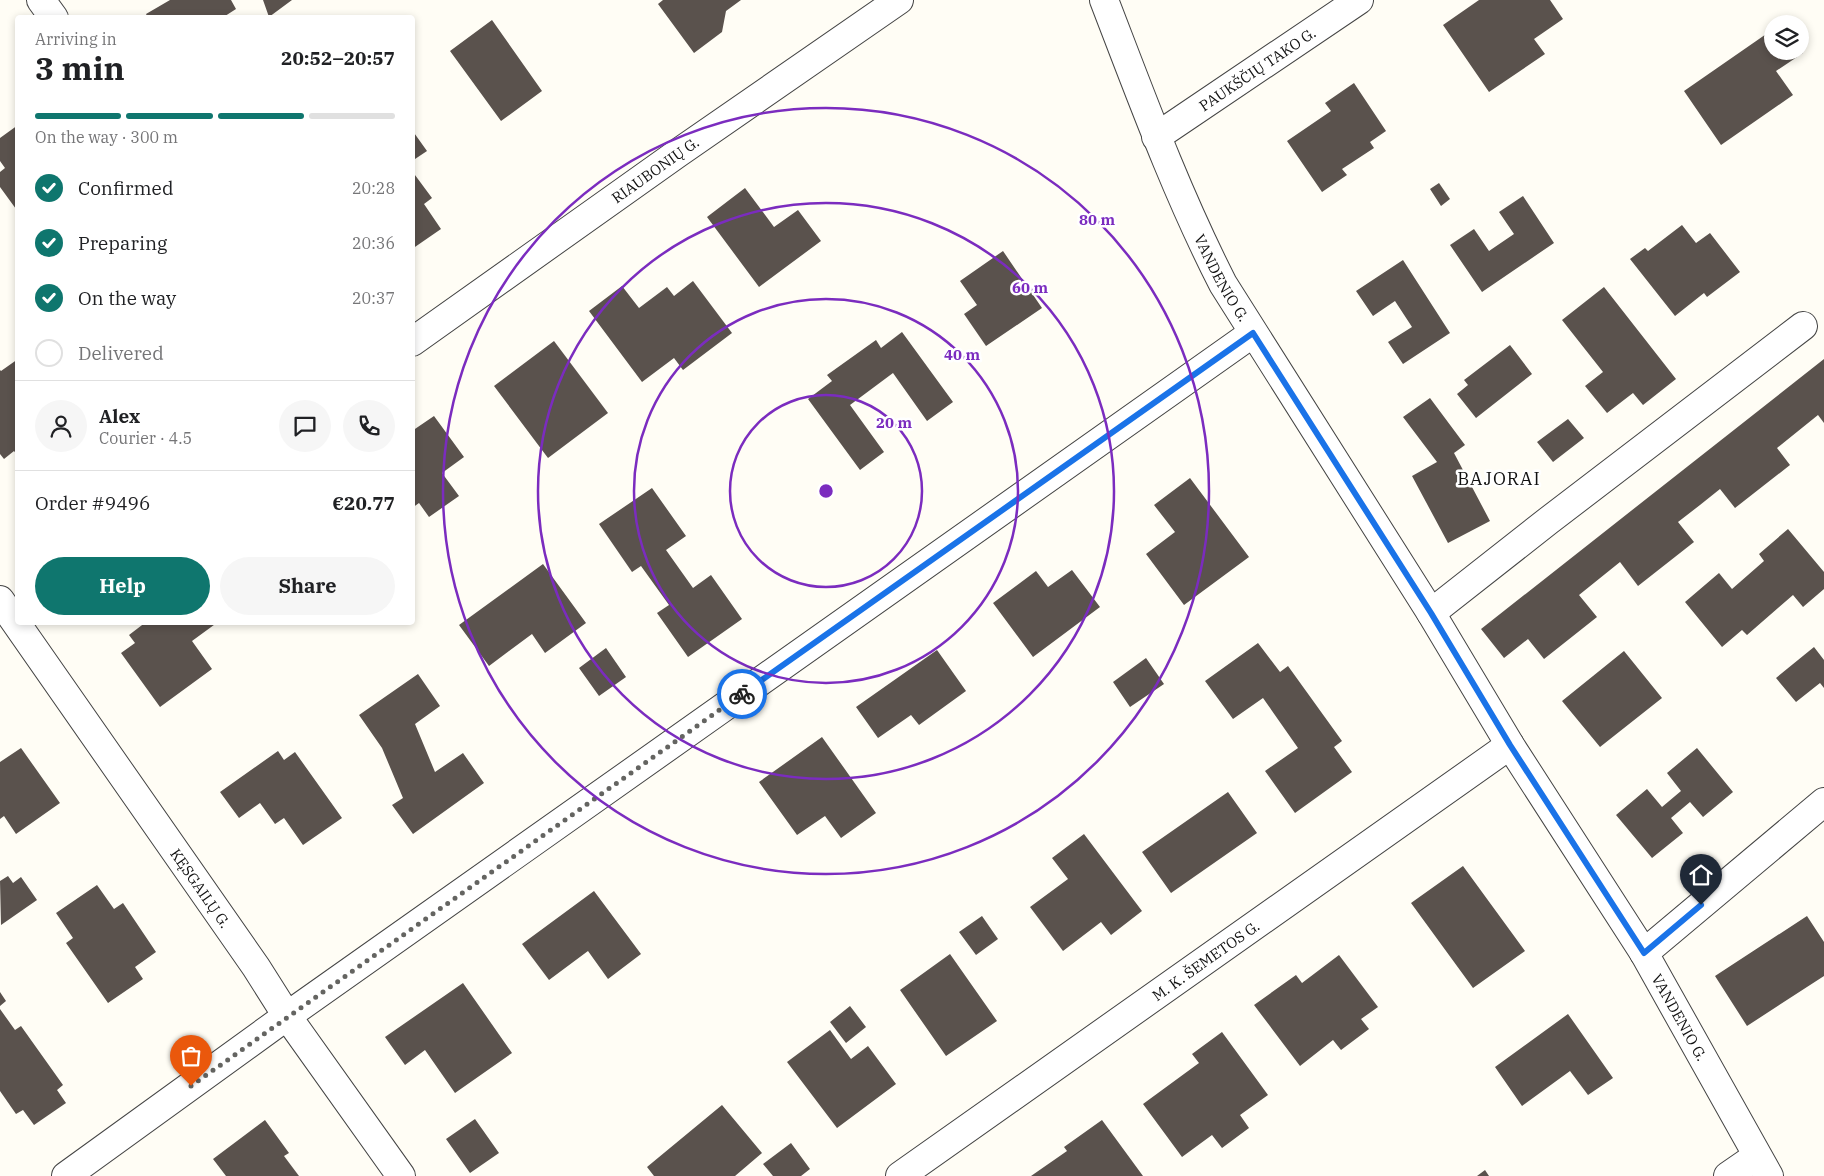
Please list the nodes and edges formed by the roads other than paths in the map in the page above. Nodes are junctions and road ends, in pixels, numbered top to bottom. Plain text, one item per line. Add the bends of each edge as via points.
1 (42, 0) edge
2 (899, 0) edge
3 (1104, 0) edge
4 (1359, 0) edge
5 (52, 15) edge
6 (1156, 137) junction
7 (1803, 326) dead end
8 (1253, 333) junction
9 (415, 340) edge
10 (0, 600) edge
11 (1431, 613) junction
12 (13, 629) edge
13 (1510, 745) junction
14 (1824, 802) edge
15 (1644, 953) junction
16 (287, 1016) junction
17 (1763, 1166) edge
18 (66, 1176) edge
19 (400, 1176) edge
20 (900, 1176) edge
21 (1728, 1176) edge

1 - 5 street
2 - 9 street, RIAUBONIŲ G.
3 - 6 street, VANDENIO G.
4 - 6 street, PAUKŠČIŲ TAKO G.
6 - 8 street, VANDENIO G. via 1197,234
7 - 11 street
8 - 11 street, VANDENIO G.
8 - 16 street
10 - 12 street, KĘSGAILŲ G.
11 - 13 street, VANDENIO G.
12 - 16 street, KĘSGAILŲ G. via 256,967
13 - 15 street, VANDENIO G.
13 - 20 street, M. K. ŠEMETOS G.
14 - 15 street
15 - 17 street, VANDENIO G.
16 - 18 street
16 - 19 street, KĘSGAILŲ G.
17 - 21 street

